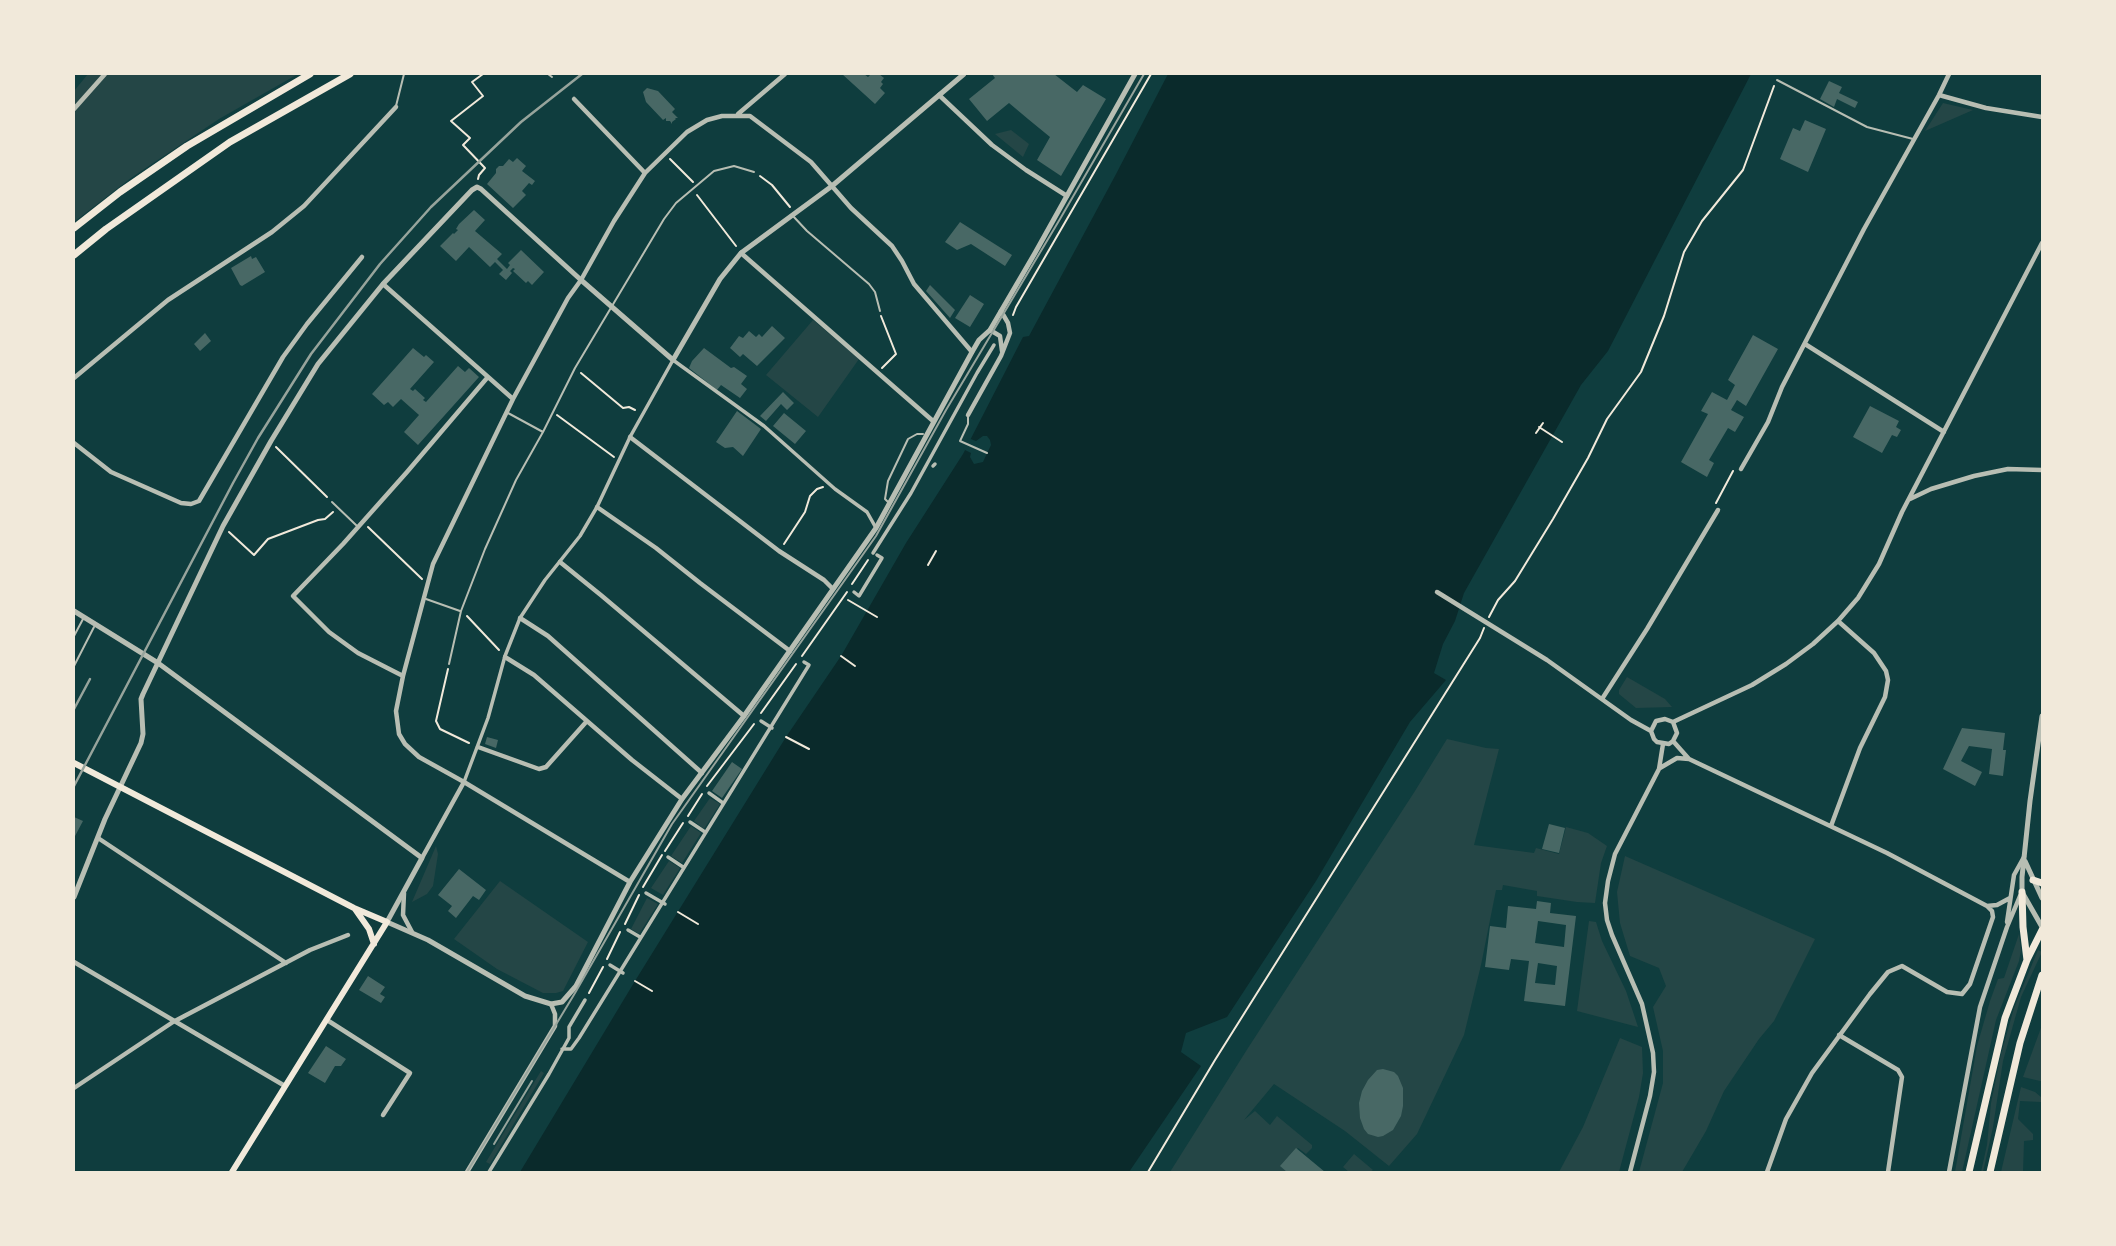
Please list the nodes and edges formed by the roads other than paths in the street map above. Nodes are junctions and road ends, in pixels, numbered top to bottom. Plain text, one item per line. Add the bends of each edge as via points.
1 (105, 74) edge
2 (310, 74) edge
3 (350, 74) edge
4 (404, 74) edge
5 (548, 74) edge
6 (785, 74) edge
7 (964, 74) edge
8 (1135, 74) edge
9 (1949, 74) edge
10 (552, 77) dead end
11 (1777, 80) road end
12 (939, 95) junction
13 (1939, 95) junction
14 (574, 99) dead end
15 (396, 107) joint
16 (74, 109) edge
17 (737, 114) junction
18 (2042, 117) edge
19 (1913, 139) junction
20 (754, 172) road end
21 (645, 173) junction
22 (832, 186) junction
23 (1067, 196) junction
24 (793, 214) junction
25 (74, 228) edge
26 (2042, 243) edge
27 (741, 253) junction
28 (74, 255) edge
29 (362, 257) dead end
30 (581, 280) junction
31 (383, 284) junction
32 (612, 306) junction
33 (880, 311) road end
34 (1001, 311) junction
35 (990, 330) junction
36 (1805, 344) junction
37 (994, 345) dead end
38 (1002, 351) junction
39 (972, 352) junction
40 (673, 360) junction
41 (74, 378) edge
42 (487, 378) junction
43 (513, 399) junction
44 (507, 412) junction
45 (968, 415) joint
46 (933, 421) junction
47 (543, 432) junction
48 (1944, 432) junction
49 (926, 434) junction
50 (630, 437) junction
51 (74, 443) edge
52 (987, 453) dead end
53 (1741, 469) road end
54 (2042, 470) edge
55 (1910, 500) junction
56 (332, 502) road end
57 (888, 503) junction
58 (597, 508) junction
59 (1717, 510) road end
60 (358, 527) junction
61 (878, 530) junction
62 (888, 530) junction
63 (560, 562) junction
64 (833, 589) junction
65 (854, 592) dead end
66 (1437, 592) dead end
67 (425, 599) junction
68 (74, 611) edge
69 (461, 611) junction
70 (84, 617) junction
71 (520, 618) junction
72 (1838, 621) junction
73 (96, 625) junction
74 (74, 636) edge
75 (790, 651) junction
76 (505, 656) junction
77 (156, 662) junction
78 (449, 664) road end
79 (808, 665) dead end
80 (74, 666) edge
81 (403, 676) junction
82 (1602, 699) junction
83 (744, 716) junction
84 (2042, 716) edge
85 (587, 721) junction
86 (761, 721) dead end
87 (1673, 722) junction
88 (771, 728) junction
89 (1651, 730) junction
90 (1673, 741) junction
91 (1663, 744) junction
92 (478, 747) junction
93 (1689, 759) junction
94 (74, 763) edge
95 (1659, 769) junction
96 (702, 773) junction
97 (464, 782) junction
98 (709, 793) dead end
99 (682, 799) junction
100 (723, 803) junction
101 (690, 822) dead end
102 (1831, 826) junction
103 (705, 832) junction
104 (98, 838) junction
105 (668, 857) dead end
106 (2024, 858) junction
107 (422, 859) junction
108 (683, 867) junction
109 (2033, 880) junction
110 (630, 882) junction
111 (2042, 883) edge
112 (405, 889) junction
113 (2022, 891) junction
114 (646, 893) dead end
115 (74, 897) edge
116 (2010, 898) junction
117 (2042, 898) edge
118 (664, 903) junction
119 (1987, 906) junction
120 (354, 908) junction
121 (387, 922) junction
122 (2007, 927) junction
123 (2042, 928) edge
124 (628, 930) dead end
125 (412, 932) junction
126 (348, 935) dead end
127 (640, 937) junction
128 (374, 943) junction
129 (2026, 960) junction
130 (74, 962) edge
131 (286, 963) junction
132 (610, 965) dead end
133 (621, 972) junction
134 (2042, 975) edge
135 (2040, 988) edge
136 (585, 1000) dead end
137 (551, 1004) junction
138 (327, 1020) junction
139 (173, 1022) junction
140 (574, 1035) junction
141 (1839, 1035) junction
142 (562, 1049) junction
143 (286, 1086) junction
144 (74, 1088) edge
145 (383, 1115) dead end
146 (232, 1172) edge
147 (467, 1172) edge
148 (489, 1172) edge
149 (1630, 1172) edge
150 (1767, 1172) edge
151 (1888, 1172) edge
152 (1949, 1172) edge
153 (1969, 1172) edge
154 (1990, 1172) edge

1 - 16 street
2 - 25 main road via 153,169
3 - 28 main road via 230,142
4 - 15 lane
5 - 10 lane
6 - 17 street
7 - 12 street
8 - 23 street
9 - 13 street
11 - 19 lane via 1867,127
12 - 22 street
12 - 23 street via 992,145
13 - 18 street
13 - 19 street
14 - 21 street
15 - 41 street via 304,205 272,232 168,300
17 - 21 street via 707,120 687,132
17 - 22 street via 750,116 811,162
19 - 36 street
20 - 32 lane via 734,166 714,172 676,203
21 - 30 street
22 - 24 street
22 - 39 street via 892,246 914,284
23 - 34 street
24 - 27 street
24 - 33 lane via 869,284
26 - 48 street
27 - 40 street via 720,279
27 - 46 street
29 - 51 street via 288,350 199,501 181,503 111,472
30 - 31 street via 477,187
30 - 32 street
30 - 43 street
31 - 42 street
31 - 77 street via 318,364 271,441
32 - 40 street
32 - 47 lane
34 - 35 street
34 - 38 street via 1010,333
35 - 38 street via 1000,336
35 - 39 street
36 - 48 street
36 - 53 street
37 - 62 street
38 - 45 street
39 - 46 street
40 - 50 street
40 - 61 street via 764,426 867,512
42 - 43 street
42 - 60 street
43 - 44 street
44 - 47 lane
44 - 67 street via 436,557
45 - 52 lane via 960,441
46 - 49 street
47 - 69 lane via 504,505
48 - 55 street
49 - 57 street
49 - 57 lane via 908,439 888,481
50 - 58 street
50 - 64 street
54 - 55 street via 2008,469 1974,476
55 - 72 street via 1871,579
56 - 60 lane
57 - 61 street
58 - 63 street
58 - 75 street
59 - 82 street
60 - 81 street via 293,596 329,632
61 - 62 street
61 - 64 street
62 - 65 street via 875,554 882,558 859,596
63 - 71 street
63 - 83 street
64 - 75 street
66 - 82 street
67 - 69 lane
67 - 81 street
68 - 70 street
69 - 78 lane
70 - 73 street
70 - 74 lane
71 - 76 street
71 - 96 street via 548,636
72 - 87 street via 1770,674
72 - 102 street via 1874,653 1888,680
73 - 77 street
73 - 80 lane
75 - 83 street
76 - 85 street
76 - 92 street
77 - 104 street via 141,699 141,743
77 - 107 street
79 - 88 street
81 - 97 street via 396,711 398,734 419,757
82 - 89 street
83 - 96 street
84 - 106 street
85 - 92 street via 546,767 539,769
85 - 99 street
86 - 88 street
87 - 89 street via 1661,719
87 - 90 street via 1677,733
88 - 100 street
89 - 91 street via 1654,739
90 - 91 street
90 - 93 street
91 - 95 street
92 - 97 street
93 - 95 street via 1677,758
93 - 102 street
94 - 120 main road
95 - 149 street via 1615,854 1605,904 1612,935 1642,1004 1653,1054 1650,1096
96 - 99 street
97 - 107 street
97 - 110 street
98 - 100 street
99 - 110 street
100 - 103 street
101 - 103 street
102 - 119 street
103 - 108 street
104 - 115 street
104 - 131 street
105 - 108 street
106 - 109 street
106 - 113 street
106 - 116 street via 2014,875
107 - 112 street
108 - 118 street
109 - 111 main road
109 - 117 street
110 - 137 street via 576,985 562,1002
112 - 121 street
112 - 125 street via 403,915
113 - 122 street
113 - 123 street
113 - 129 main road
114 - 118 street
116 - 119 street
116 - 122 street
118 - 127 street
119 - 141 street via 1993,918 1970,984 1962,994 1947,992 1902,966 1895,968
120 - 121 main road
120 - 128 main road
121 - 125 street
121 - 128 main road
122 - 152 street via 1980,1007
123 - 129 main road
124 - 127 street
125 - 137 street via 525,996
126 - 131 street
127 - 133 street
128 - 138 main road
129 - 153 main road via 1999,1038
130 - 139 street
131 - 139 street
132 - 133 street
133 - 140 street
134 - 135 main road
135 - 154 main road via 2020,1043
136 - 140 street via 569,1027
137 - 147 street via 555,1026
138 - 143 main road
138 - 145 street via 410,1073
139 - 143 street
139 - 144 street
140 - 142 street
140 - 142 street via 571,1049
141 - 150 street via 1786,1119
141 - 151 street via 1898,1070 1902,1077
142 - 148 street
143 - 146 main road

